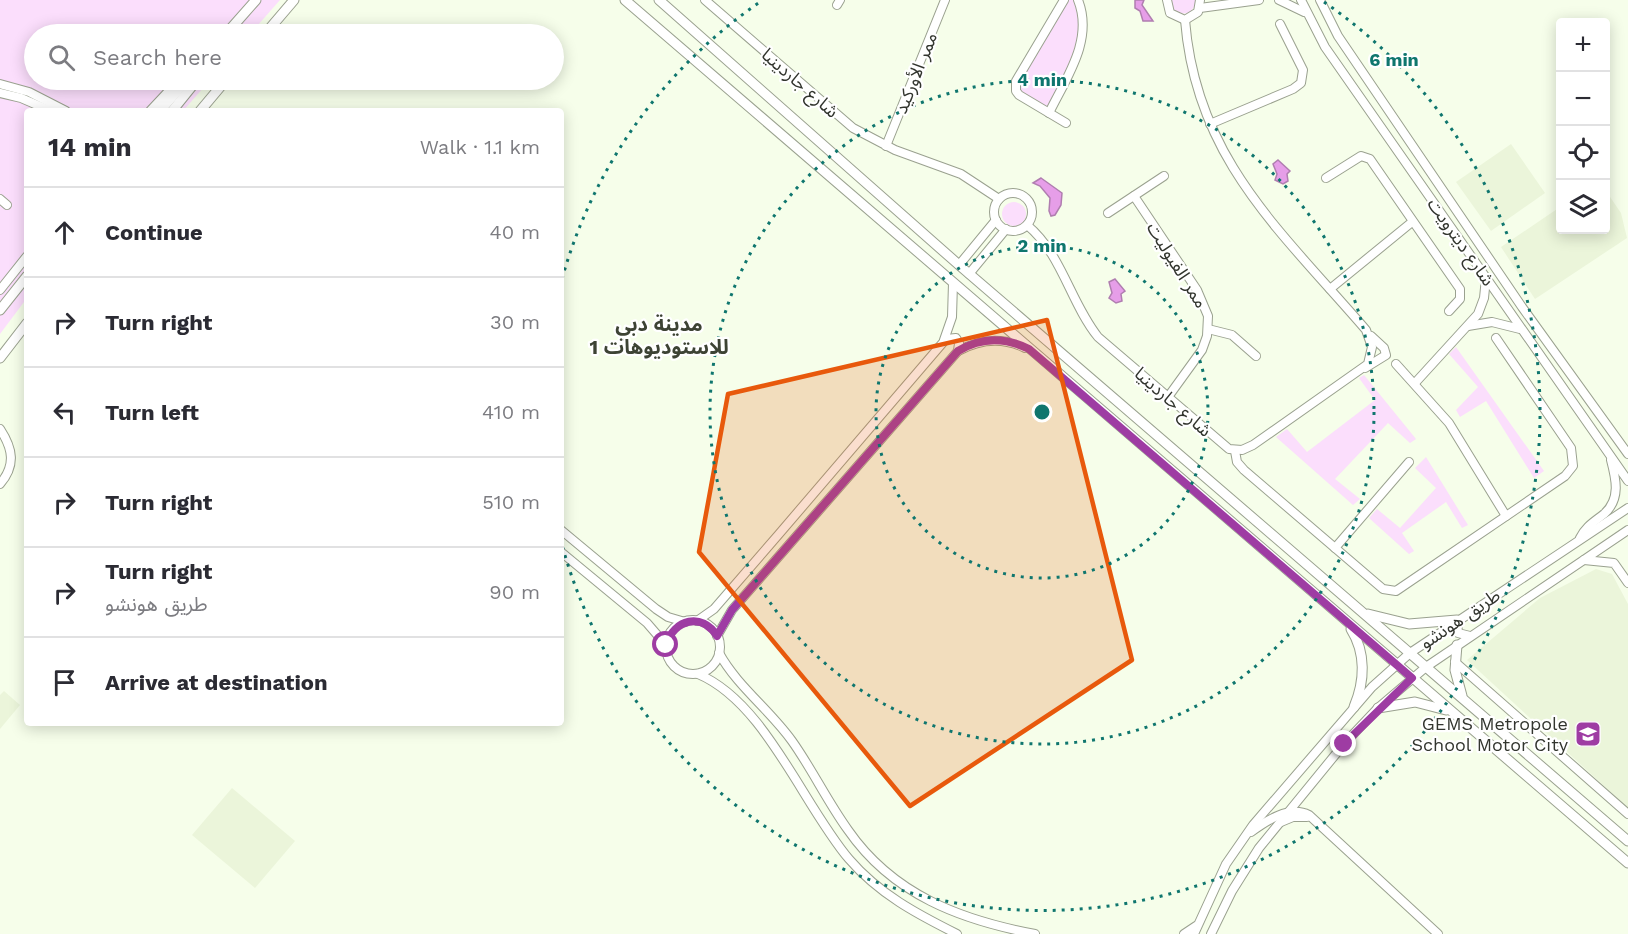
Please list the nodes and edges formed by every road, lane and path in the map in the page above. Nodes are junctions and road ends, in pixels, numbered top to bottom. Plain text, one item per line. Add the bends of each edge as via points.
1 (256, 0) edge
2 (294, 0) edge
3 (625, 0) edge
4 (659, 0) edge
5 (705, 0) edge
6 (945, 0) edge
7 (1064, 0) edge
8 (1078, 0) edge
9 (1167, 0) edge
10 (1259, 0) edge
11 (1279, 0) edge
12 (1301, 0) edge
13 (1320, 0) edge
14 (1200, 4) edge
15 (1306, 14) junction
16 (1185, 20) junction
17 (235, 24) edge
18 (274, 24) edge
19 (1280, 24) dead end
20 (0, 84) edge
21 (170, 90) edge
22 (178, 90) edge
23 (189, 90) edge
24 (218, 90) edge
25 (0, 93) edge
26 (44, 108) edge
27 (60, 108) edge
28 (153, 108) edge
29 (163, 108) edge
30 (174, 108) edge
31 (203, 108) edge
32 (1049, 113) junction
33 (1066, 123) dead end
34 (1210, 124) junction
35 (886, 146) junction
36 (1164, 176) dead end
37 (1326, 178) dead end
38 (1134, 196) junction
39 (999, 199) junction
40 (1108, 213) dead end
41 (996, 220) junction
42 (1412, 222) junction
43 (1027, 225) junction
44 (1006, 230) junction
45 (24, 260) edge
46 (959, 265) junction
47 (969, 274) junction
48 (1486, 278) junction
49 (24, 280) edge
50 (953, 283) junction
51 (1330, 289) junction
52 (0, 290) edge
53 (0, 310) edge
54 (1449, 310) dead end
55 (24, 327) edge
56 (1467, 327) junction
57 (1208, 329) junction
58 (1521, 329) junction
59 (1369, 335) junction
60 (1496, 338) dead end
61 (944, 341) junction
62 (1029, 349) junction
63 (958, 351) junction
64 (1256, 356) dead end
65 (0, 358) edge
66 (1396, 364) dead end
67 (1364, 368) junction
68 (1415, 383) junction
69 (1168, 397) junction
70 (0, 429) edge
71 (1625, 447) edge
72 (1235, 451) junction
73 (1628, 454) edge
74 (1610, 455) junction
75 (1409, 462) dead end
76 (1628, 481) edge
77 (0, 484) edge
78 (1628, 508) edge
79 (1506, 516) junction
80 (1628, 530) edge
81 (564, 532) edge
82 (1580, 539) junction
83 (1335, 548) junction
84 (564, 555) edge
85 (1584, 560) junction
86 (1628, 583) edge
87 (1363, 612) junction
88 (1457, 620) junction
89 (696, 621) junction
90 (685, 622) junction
91 (1348, 624) junction
92 (717, 636) junction
93 (1470, 636) junction
94 (666, 645) junction
95 (1457, 645) junction
96 (719, 652) junction
97 (1410, 653) junction
98 (1455, 662) junction
99 (1396, 664) junction
100 (1426, 667) junction
101 (698, 674) junction
102 (1412, 678) junction
103 (1465, 701) junction
104 (1354, 707) junction
105 (1378, 708) junction
106 (1452, 712) junction
107 (1288, 813) junction
108 (1628, 814) edge
109 (1313, 818) junction
110 (1280, 823) junction
111 (1243, 839) junction
112 (1628, 841) edge
113 (1628, 863) edge
114 (1195, 930) edge
115 (1212, 933) edge
116 (957, 934) edge
117 (1035, 934) edge
118 (1184, 934) edge
119 (1438, 934) edge

1 - 17 main road
2 - 18 main road
3 - 50 main road
4 - 46 main road
5 - 35 street, شارع جاردينيا via 843,120
6 - 35 street, ممر الأوركيد
7 - 32 street via 1015,84 1019,95
8 - 32 street via 1084,19 1082,42
9 - 16 street via 1170,13
10 - 14 street
11 - 15 street
12 - 15 street, شارع ديترويت
13 - 71 street, شارع ديترويت via 1342,42 1522,307
14 - 16 street via 1194,16
15 - 48 street, شارع ديترويت
16 - 34 street via 1192,67
19 - 34 street via 1303,70 1301,83
20 - 27 street
21 - 28 street
22 - 29 main road
23 - 30 main road
24 - 31 main road
25 - 26 street
32 - 33 street
34 - 51 street via 1252,200
35 - 39 street, شارع جاردينيا via 954,170
36 - 38 street
37 - 42 street via 1357,157 1368,157
38 - 40 street
38 - 57 street, ممر الفيوليت via 1202,298
39 - 41 street via 994,212
39 - 43 street via 1010,193 1023,196 1032,213
41 - 44 street
41 - 46 street
42 - 51 street
42 - 54 street via 1460,289 1460,299
43 - 44 street
43 - 69 street, شارع جاردينيا via 1052,254 1098,336
44 - 47 street
45 - 52 street
46 - 47 main road
47 - 87 main road
48 - 56 street via 1481,306
48 - 58 street, شارع ديترويت
49 - 53 main road
50 - 61 street via 952,317
50 - 62 main road
51 - 59 street
55 - 65 main road
56 - 58 street via 1492,322
56 - 68 street
57 - 64 street via 1232,335
57 - 69 street, ممر الفيوليت via 1202,350
58 - 74 street, شارع ديترويت
59 - 67 street via 1372,352
59 - 67 street via 1384,348 1386,355
60 - 79 street via 1571,448 1574,460 1565,476
61 - 63 street via 956,338
61 - 89 street via 714,609
62 - 63 street via 993,340
62 - 91 main road
63 - 92 street via 732,610
66 - 68 street
67 - 72 street via 1253,445
68 - 79 street via 1449,423
69 - 72 street, شارع جاردينيا via 1224,446
70 - 77 street via 9,444 12,461
71 - 73 street, شارع ديترويت
72 - 83 street via 1244,470
74 - 76 street, شارع ديترويت
74 - 82 street via 1617,482 1615,495 1609,508 1587,527
75 - 83 street
78 - 82 street, طريق هونشو
79 - 83 street via 1396,591 1383,589
80 - 85 street, طريق هونشو
81 - 90 street via 656,609
82 - 88 street, طريق هونشو
84 - 94 street via 646,623
85 - 86 street via 1614,563
85 - 93 street, طريق هونشو
87 - 88 main road via 1409,624
87 - 97 main road
88 - 93 street via 1458,633
88 - 97 street, طريق هونشو
89 - 90 street
89 - 92 street via 709,626
90 - 94 street via 669,635
91 - 99 main road
91 - 104 main road via 1363,665
92 - 96 street
93 - 95 street, طريق هونشو
94 - 101 street via 675,667
95 - 98 main road
95 - 100 street, طريق هونشو
96 - 101 street via 710,667
96 - 117 street via 734,676 793,741 844,825 875,862 927,900 955,914
97 - 99 street, طريق هونشو
97 - 100 main road
98 - 103 main road via 1456,678
98 - 108 street
99 - 102 main road
99 - 104 street, طريق هونشو
100 - 102 street, طريق هونشو
100 - 103 main road
101 - 116 street via 723,689 754,722 788,766 837,844 864,875 897,902
102 - 105 street, طريق هونشو
102 - 106 main road
103 - 112 main road
104 - 111 street, طريق هونشو via 1276,795
105 - 106 main road via 1415,702
105 - 107 street, طريق هونشو
106 - 113 main road
107 - 109 street via 1299,811
107 - 110 street, طريق هونشو
107 - 111 street via 1269,820
109 - 110 street via 1293,817
109 - 119 street
110 - 115 street, طريق هونشو via 1241,874
111 - 114 street, طريق هونشو via 1217,881
114 - 118 street

